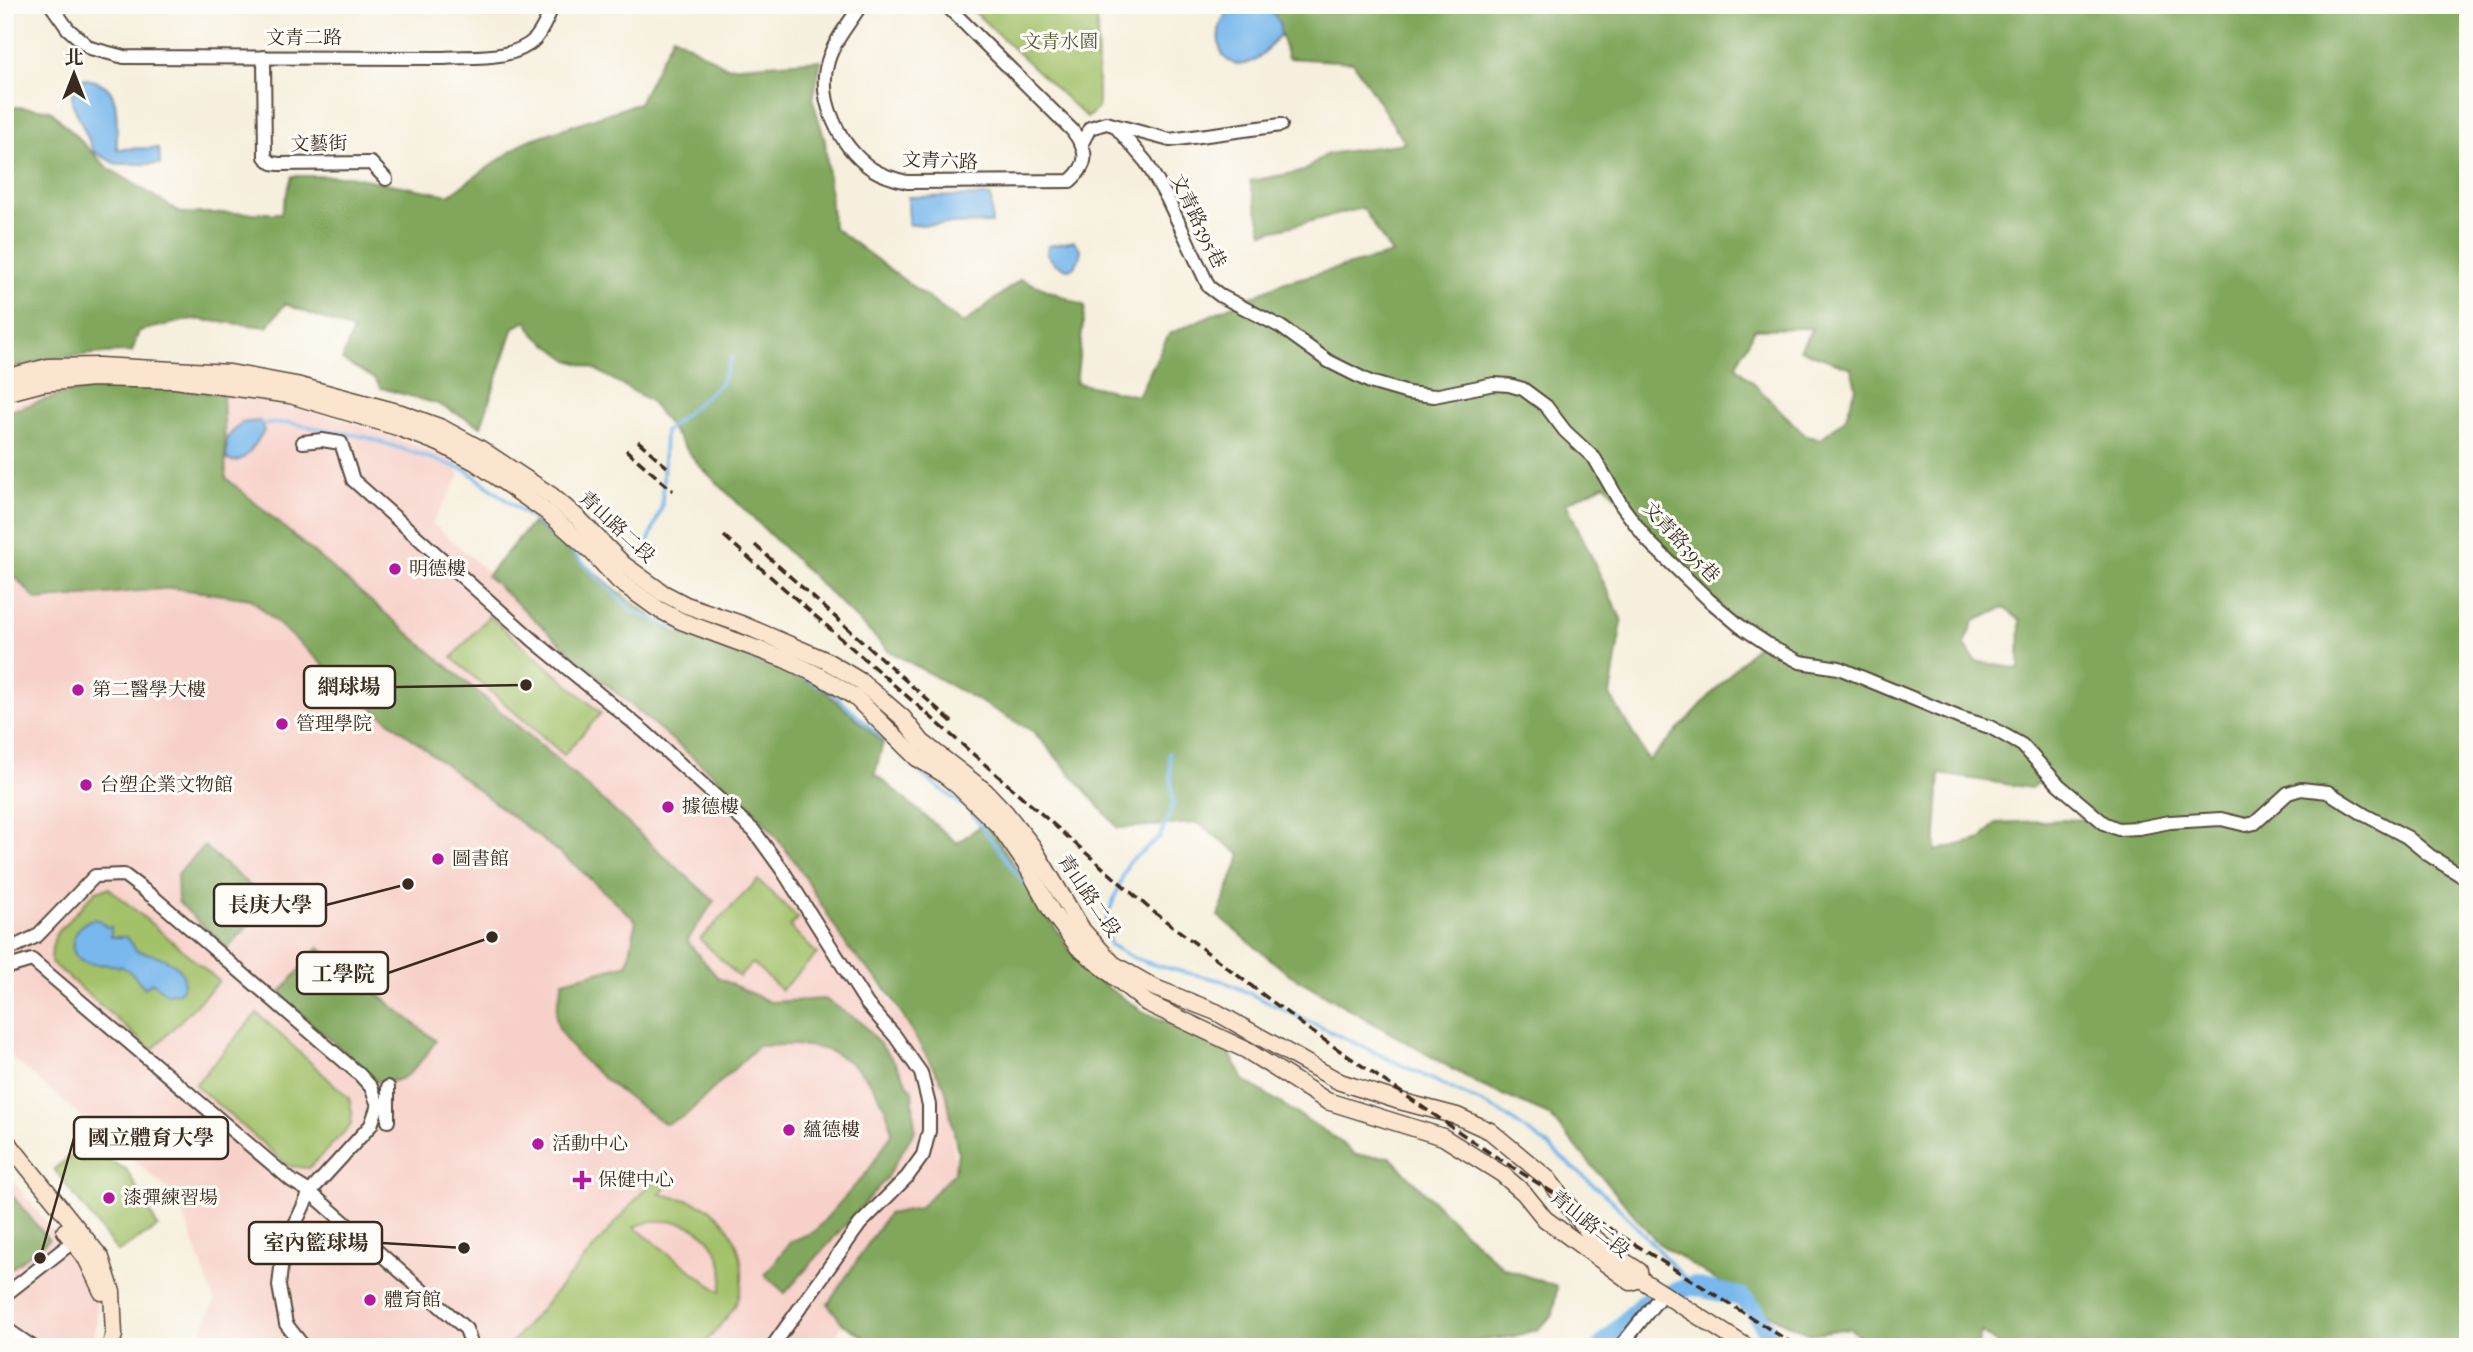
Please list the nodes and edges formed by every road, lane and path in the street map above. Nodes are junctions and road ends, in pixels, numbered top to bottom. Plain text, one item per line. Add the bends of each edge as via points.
1 (51, 5) edge
2 (553, 5) edge
3 (861, 5) edge
4 (946, 5) edge
5 (264, 57) junction
6 (1282, 125) dead end
7 (1116, 127) junction
8 (1082, 143) junction
9 (386, 179) dead end
10 (5, 378) edge
11 (5, 393) edge
12 (303, 442) dead end
13 (2468, 880) edge
14 (5, 951) edge
15 (5, 968) edge
16 (388, 1087) dead end
17 (388, 1121) dead end
18 (5, 1139) edge
19 (5, 1156) edge
20 (310, 1192) junction
21 (77, 1238) junction
22 (1640, 1279) junction
23 (1663, 1293) junction
24 (5, 1295) edge
25 (5, 1328) edge
26 (33, 1347) edge
27 (100, 1347) edge
28 (110, 1347) edge
29 (304, 1347) edge
30 (469, 1347) edge
31 (772, 1347) edge
32 (1620, 1347) edge
33 (1747, 1347) edge

1 - 5 street, 文青二路 via 68,29 90,48 124,57
2 - 5 street, 文青二路 via 533,41 497,55
3 - 8 street, 文青六路 via 828,61 825,83 834,122 871,168 907,182 1070,181 1085,159
4 - 8 street
5 - 9 street, 文藝街 via 265,157 279,164 371,163
6 - 7 street via 1170,140
7 - 8 street via 1090,128
7 - 13 street, 文青路395巷 via 1146,162 1167,198 1209,287 1370,382 1434,396 1494,384 1523,389 1546,406 1595,459 1648,541 1709,600 1775,649 1800,662 1839,668 1990,727 2022,746 2059,785 2104,823 2118,828 2221,819 2246,825 2288,793 2301,789 2329,792 2407,837
10 - 22 street, 青山路二段 via 48,367 230,373 401,413 479,448 552,496 624,565 663,593 789,643 860,681 903,718 922,742 1005,812 1032,846 1083,931 1113,964 1155,988 1216,1013 1340,1082 1457,1116 1490,1131 1548,1179 1590,1234 1639,1271
11 - 22 street, 青山路二段 via 92,378 176,380 290,395 428,439 475,462 547,512 619,581 658,609 785,659 855,697 917,758 958,786 1000,827 1078,947 1147,1003 1246,1050 1326,1101 1443,1136 1502,1174 1545,1219 1598,1259 1631,1282
12 - 31 street via 341,443 353,480 754,831 867,1004 921,1073 929,1105 923,1155 860,1224
14 - 20 street via 37,936 94,876 124,875 157,900 372,1087 378,1105 371,1125
15 - 20 street via 32,960
16 - 17 street
18 - 21 street
19 - 21 street
20 - 29 street via 283,1250 279,1286 286,1324
20 - 30 street via 466,1329
21 - 24 street
21 - 27 street via 102,1292
21 - 28 street via 101,1258 112,1292 114,1335
22 - 23 street
23 - 32 street
23 - 33 street
25 - 26 street

